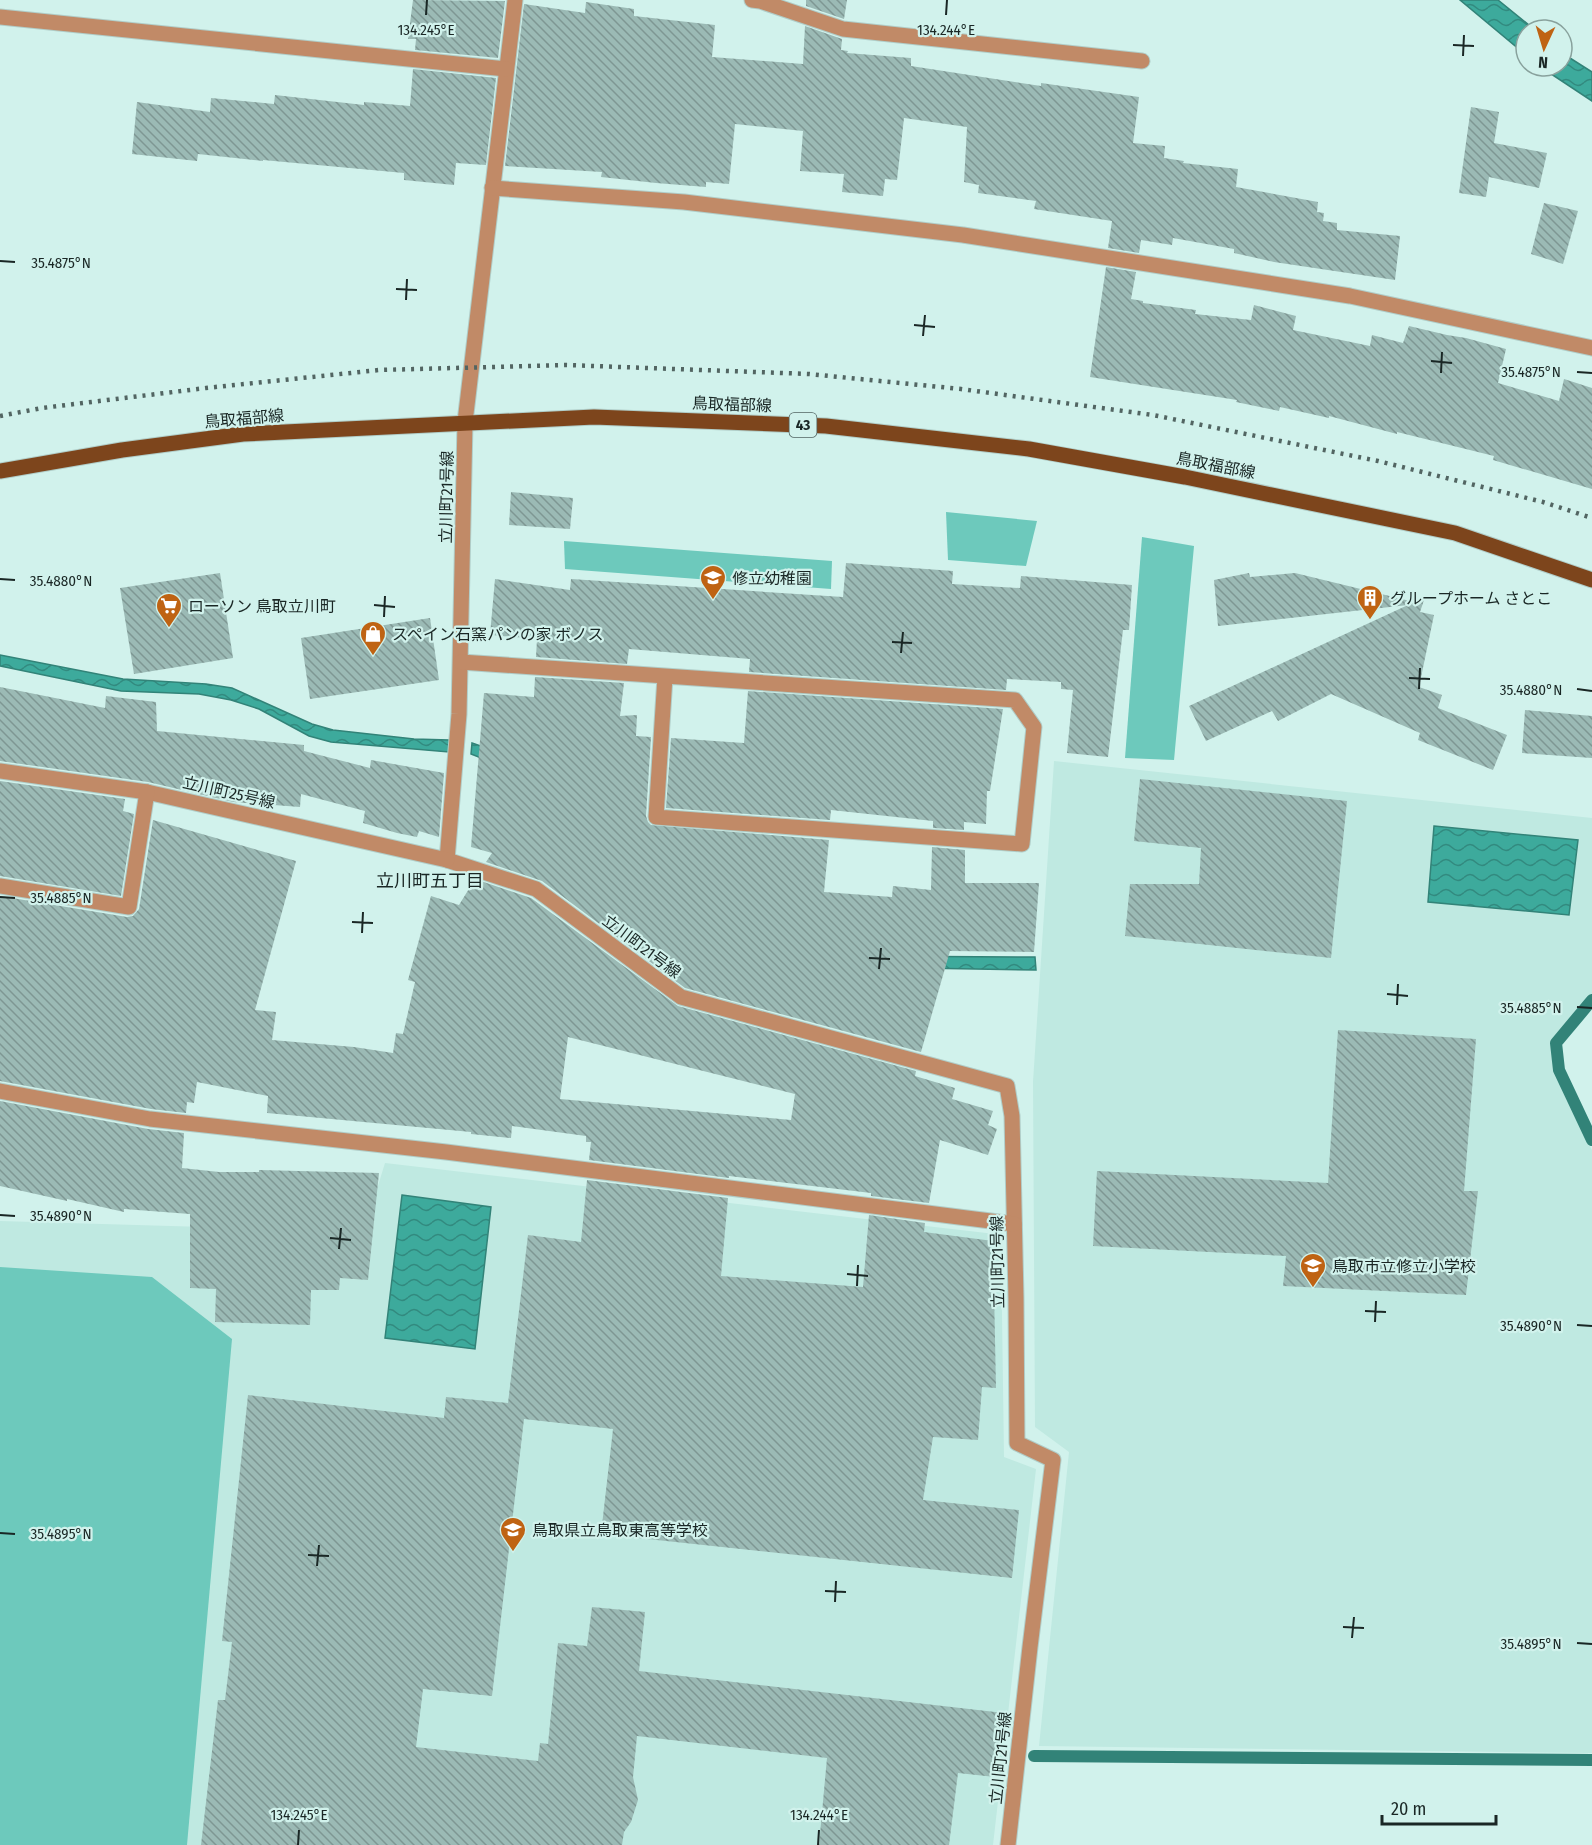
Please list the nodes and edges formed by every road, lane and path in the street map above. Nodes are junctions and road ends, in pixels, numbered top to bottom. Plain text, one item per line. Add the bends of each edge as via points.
1 (515, 0) edge
2 (752, 0) edge
3 (0, 17) edge
4 (1142, 61) dead end
5 (506, 69) junction
6 (492, 188) junction
7 (1592, 348) edge
8 (465, 422) junction
9 (0, 471) edge
10 (1592, 580) edge
11 (461, 662) junction
12 (664, 676) junction
13 (0, 771) edge
14 (147, 792) junction
15 (447, 860) junction
16 (0, 886) edge
17 (0, 1091) edge
18 (1014, 1224) junction
19 (1008, 1845) edge

1 - 5 street, 立川町21号線
2 - 4 street via 843,29
3 - 5 street
5 - 6 street, 立川町21号線
6 - 7 street via 684,202 963,235 1350,296
6 - 8 street, 立川町21号線
8 - 9 main road, 鳥取福部線 / 43 via 243,434
8 - 10 main road, 鳥取福部線 / 43 via 594,417 826,426 1029,449 1455,533
8 - 11 street, 立川町21号線
11 - 12 street
11 - 15 street, 立川町21号線
12 - 12 street via 1015,700 1034,727 1022,844 656,817
13 - 14 street, 立川町25号線
14 - 15 street, 立川町25号線
14 - 16 street via 129,907
15 - 18 street, 立川町21号線 via 536,890 681,997 1007,1086 1012,1116
17 - 18 street via 150,1119
18 - 19 street, 立川町21号線 via 1017,1443 1053,1460

